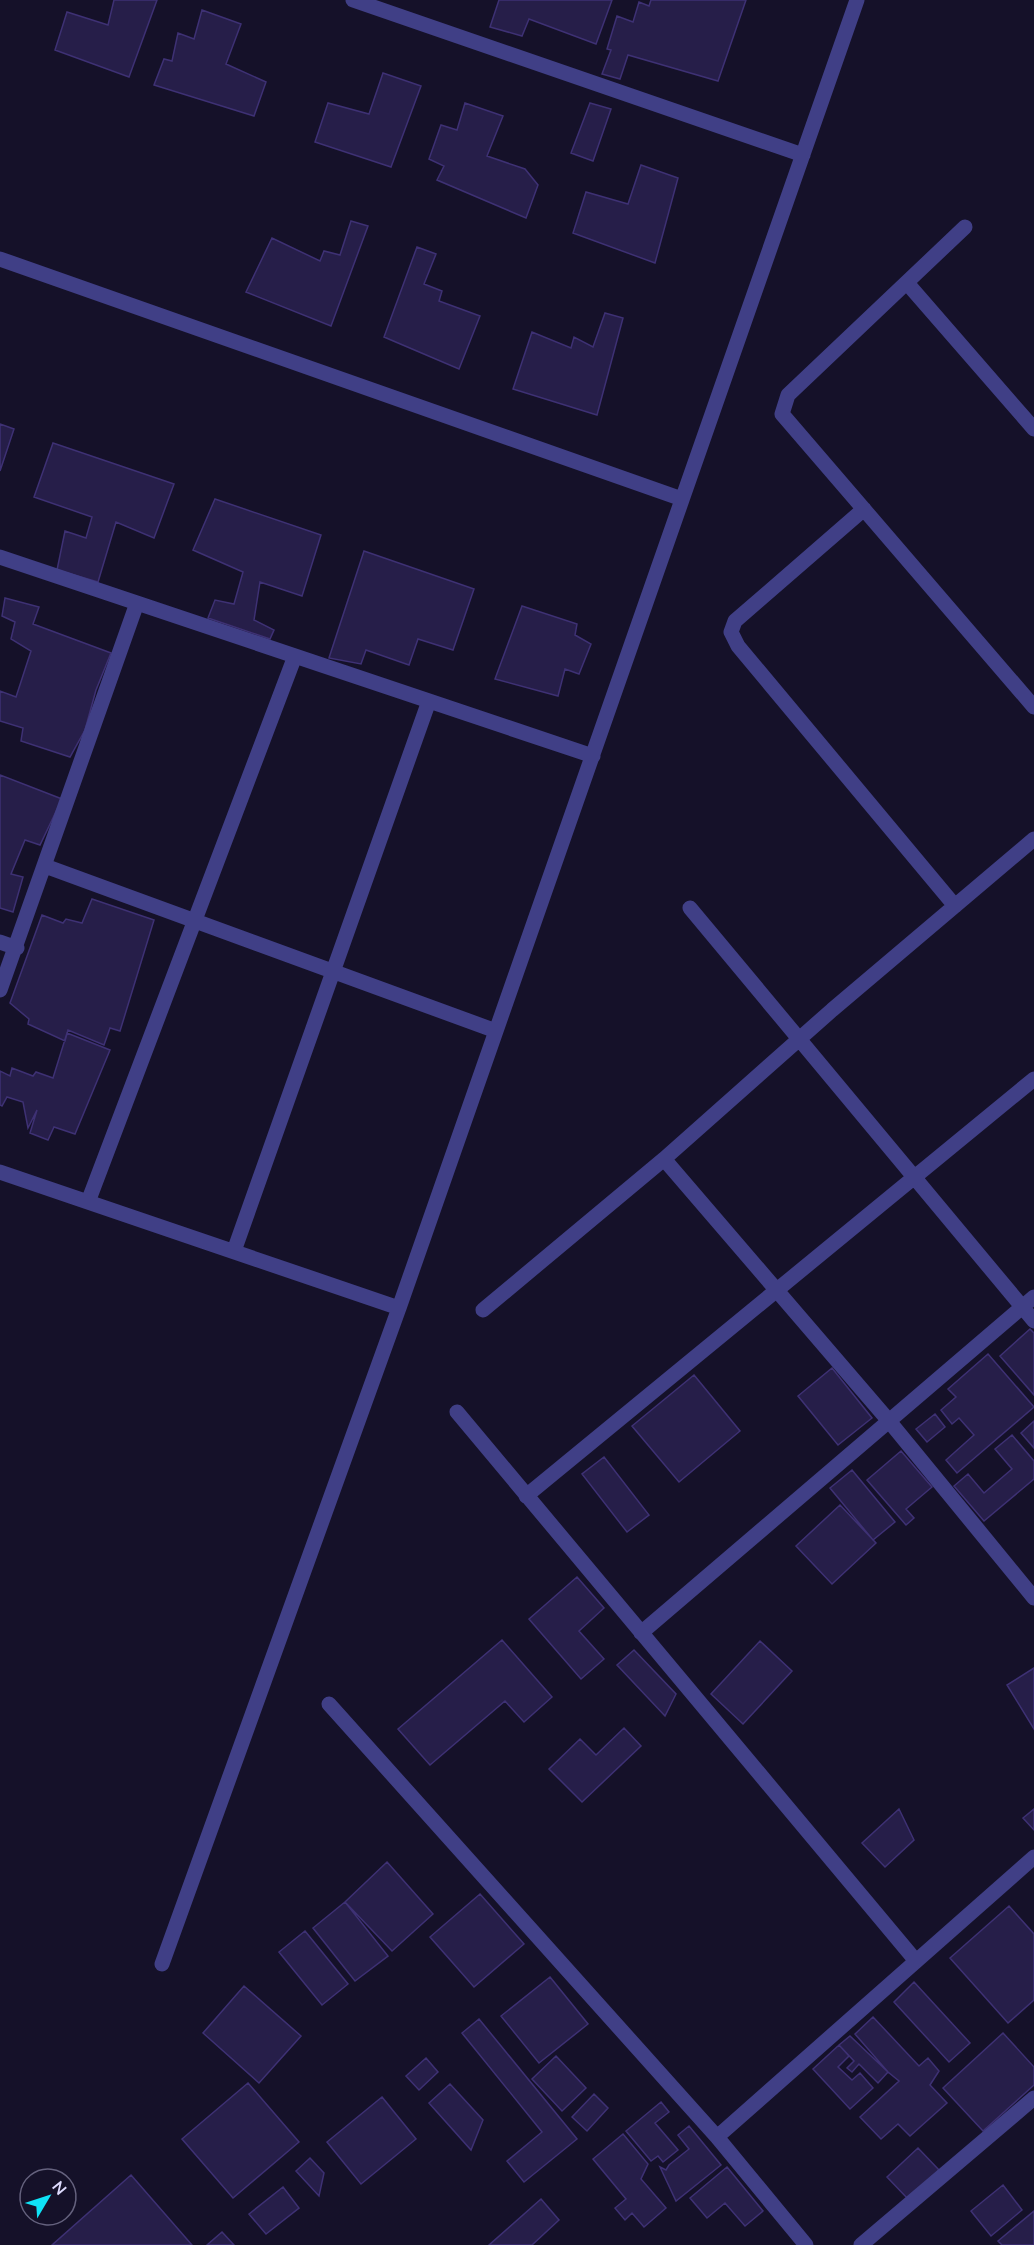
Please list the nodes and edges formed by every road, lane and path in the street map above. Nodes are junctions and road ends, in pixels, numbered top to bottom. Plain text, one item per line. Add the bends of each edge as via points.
1 (353, 0) edge
2 (857, 0) edge
3 (803, 154) junction
4 (965, 227) dead end
5 (0, 260) edge
6 (907, 283) junction
7 (1034, 429) edge
8 (682, 499) junction
9 (864, 509) junction
10 (0, 557) edge
11 (137, 603) junction
12 (295, 656) junction
13 (429, 701) junction
14 (1034, 707) edge
15 (593, 756) junction
16 (1034, 839) edge
17 (45, 866) junction
18 (955, 906) junction
19 (690, 908) dead end
20 (195, 920) junction
21 (0, 942) edge
22 (16, 948) junction
23 (333, 971) junction
24 (0, 990) edge
25 (496, 1031) junction
26 (799, 1040) junction
27 (1034, 1079) edge
28 (663, 1159) junction
29 (0, 1172) edge
30 (915, 1178) junction
31 (88, 1202) junction
32 (234, 1251) junction
33 (777, 1291) junction
34 (1028, 1302) edge
35 (399, 1308) junction
36 (483, 1310) dead end
37 (1034, 1322) edge
38 (457, 1412) dead end
39 (888, 1421) junction
40 (526, 1496) junction
41 (1034, 1598) edge
42 (640, 1632) junction
43 (328, 1704) dead end
44 (1034, 1857) edge
45 (915, 1961) junction
46 (162, 1964) dead end
47 (1034, 2098) edge
48 (717, 2137) junction
49 (806, 2245) edge
50 (861, 2245) edge

1 - 3 street
2 - 3 street
3 - 8 street
4 - 6 street
5 - 8 street
6 - 7 street
6 - 9 street via 788,396 782,414
8 - 15 street
9 - 14 street
9 - 18 street via 735,621 731,632 738,646
10 - 11 street
11 - 12 street
11 - 17 street
12 - 13 street
12 - 20 street
13 - 15 street
13 - 23 street
15 - 25 street
16 - 18 street
17 - 20 street
17 - 22 street
18 - 26 street
19 - 26 street
20 - 23 street
20 - 31 street
21 - 22 street
22 - 24 street
23 - 25 street
23 - 32 street
25 - 35 street
26 - 28 street
26 - 30 street
27 - 30 street
28 - 33 street
28 - 36 street
29 - 31 street
30 - 33 street
30 - 34 street
31 - 32 street
32 - 35 street
33 - 39 street
33 - 40 street
34 - 37 street
34 - 39 street
35 - 46 street
38 - 40 street
39 - 41 street
39 - 42 street
40 - 42 street
42 - 45 street
43 - 48 street
44 - 45 street
45 - 48 street
47 - 50 street
48 - 49 street

